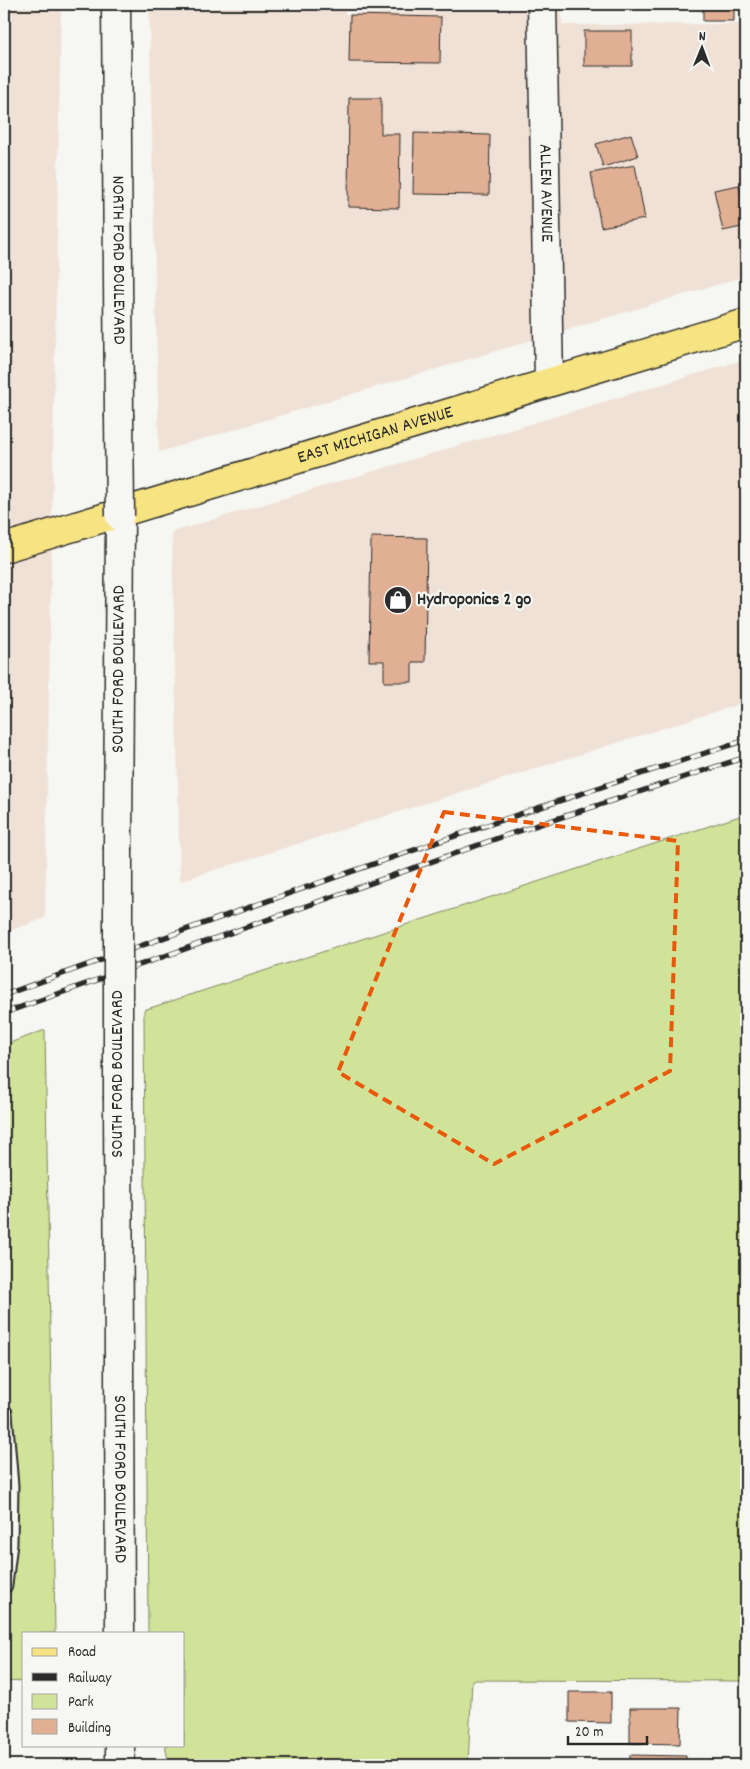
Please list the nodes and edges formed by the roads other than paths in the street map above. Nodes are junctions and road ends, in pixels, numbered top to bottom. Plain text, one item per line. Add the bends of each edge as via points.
1 (116, 4) edge
2 (542, 4) edge
3 (746, 322) edge
4 (549, 382) junction
5 (120, 516) joint
6 (4, 548) edge
7 (4, 1413) edge
8 (4, 1586) edge
9 (120, 1632) edge
10 (120, 1746) edge
11 (120, 1765) edge

1 - 5 main road, NORTH FORD BOULEVARD, bridge
2 - 4 main road, ALLEN AVENUE
3 - 4 main road, EAST MICHIGAN AVENUE
4 - 6 main road, EAST MICHIGAN AVENUE
5 - 9 main road, SOUTH FORD BOULEVARD, bridge
7 - 8 lane via 10,1496
10 - 11 main road

